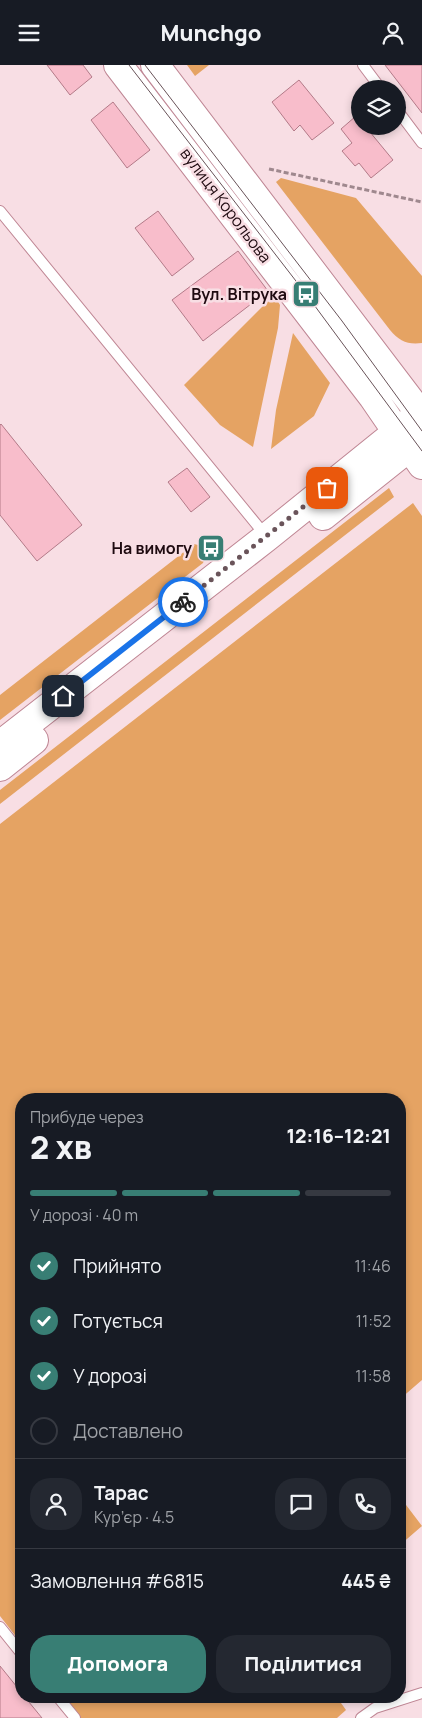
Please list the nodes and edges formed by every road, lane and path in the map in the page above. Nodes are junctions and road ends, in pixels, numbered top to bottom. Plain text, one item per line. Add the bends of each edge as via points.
1 (118, 65) edge
2 (155, 65) edge
3 (363, 65) edge
4 (374, 80) edge
5 (406, 122) edge
6 (422, 143) edge
7 (268, 169) dead end
8 (422, 202) edge
9 (0, 211) edge
10 (416, 432) edge
11 (267, 537) junction
12 (0, 745) edge
13 (0, 767) edge
14 (0, 1627) edge
15 (15, 1646) edge
16 (422, 1693) edge
17 (406, 1698) edge
18 (63, 1703) edge
19 (391, 1703) edge
20 (75, 1718) edge
21 (361, 1718) edge

1 - 10 main road, вулиця Корольова
2 - 10 main road, вулиця Корольова
3 - 4 lane
5 - 6 lane
7 - 8 path
9 - 11 lane
10 - 11 main road
10 - 13 main road
11 - 12 main road
14 - 15 lane
16 - 17 lane
18 - 20 lane
19 - 21 lane via 375,1708

